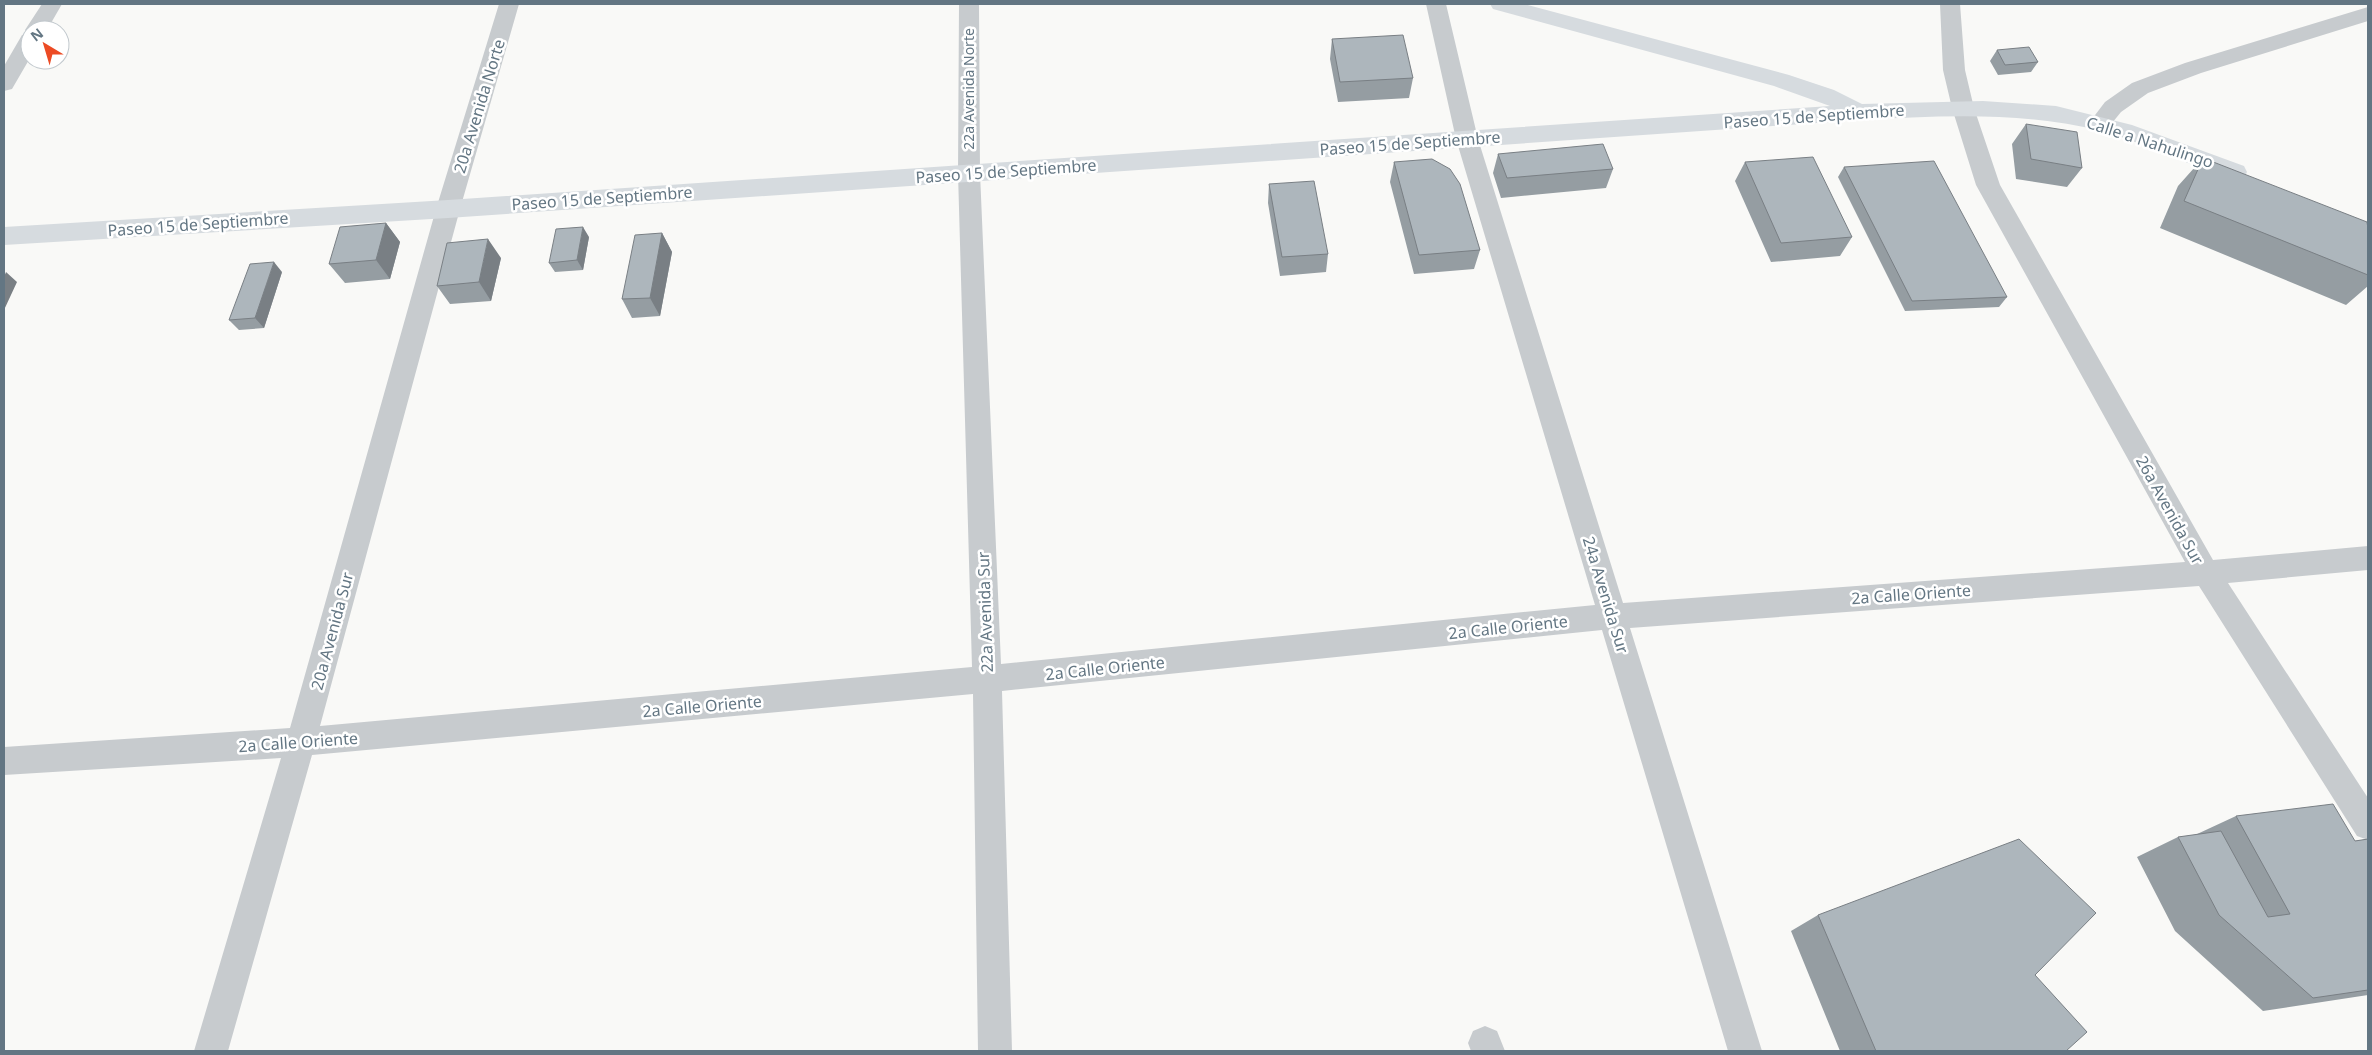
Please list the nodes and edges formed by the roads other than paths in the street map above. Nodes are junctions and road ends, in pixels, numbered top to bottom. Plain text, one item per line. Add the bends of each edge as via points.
1 (52, 4) edge
2 (509, 4) edge
3 (968, 4) edge
4 (1436, 4) edge
5 (1500, 4) edge
6 (1950, 4) edge
7 (2365, 4) edge
8 (2368, 7) edge
9 (2368, 14) edge
10 (42, 20) edge
11 (20, 57) edge
12 (4, 84) edge
13 (1963, 108) junction
14 (2008, 111) joint
15 (1859, 112) junction
16 (2100, 123) junction
17 (1467, 139) junction
18 (969, 174) junction
19 (2256, 180) edge
20 (448, 209) junction
21 (4, 236) edge
22 (2368, 558) edge
23 (2206, 573) junction
24 (1613, 616) junction
25 (987, 680) junction
26 (301, 742) junction
27 (4, 762) edge
28 (2368, 825) edge
29 (211, 1051) edge
30 (995, 1051) edge
31 (1746, 1051) edge

1 - 10 street
2 - 20 street, 20a Avenida Norte
3 - 18 street, 22a Avenida Norte
4 - 17 street, 24a Avenida Sur
5 - 15 street via 1782,80 1826,95
6 - 13 street, 26a Avenida Sur via 1954,70
7 - 8 street
9 - 16 street via 2193,68 2140,88 2113,107
11 - 12 street
13 - 14 street, Paseo 15 de Septiembre
13 - 15 street, Paseo 15 de Septiembre
13 - 23 street, 26a Avenida Sur via 1988,185
14 - 16 street, Calle a Nahulingo via 2056,114
15 - 17 street, Paseo 15 de Septiembre
16 - 19 street, Calle a Nahulingo
17 - 18 street, Paseo 15 de Septiembre
17 - 24 street, 24a Avenida Sur
18 - 20 street, Paseo 15 de Septiembre
18 - 25 street, 22a Avenida Sur
20 - 21 street, Paseo 15 de Septiembre
20 - 26 street, 20a Avenida Sur
22 - 23 street, 2a Calle Oriente
23 - 24 street, 2a Calle Oriente
23 - 28 street, 26a Avenida Sur
24 - 25 street, 2a Calle Oriente
24 - 31 street, 24a Avenida Sur
25 - 26 street, 2a Calle Oriente
25 - 30 street, 22a Avenida Sur
26 - 27 street, 2a Calle Oriente
26 - 29 street, 20a Avenida Sur

